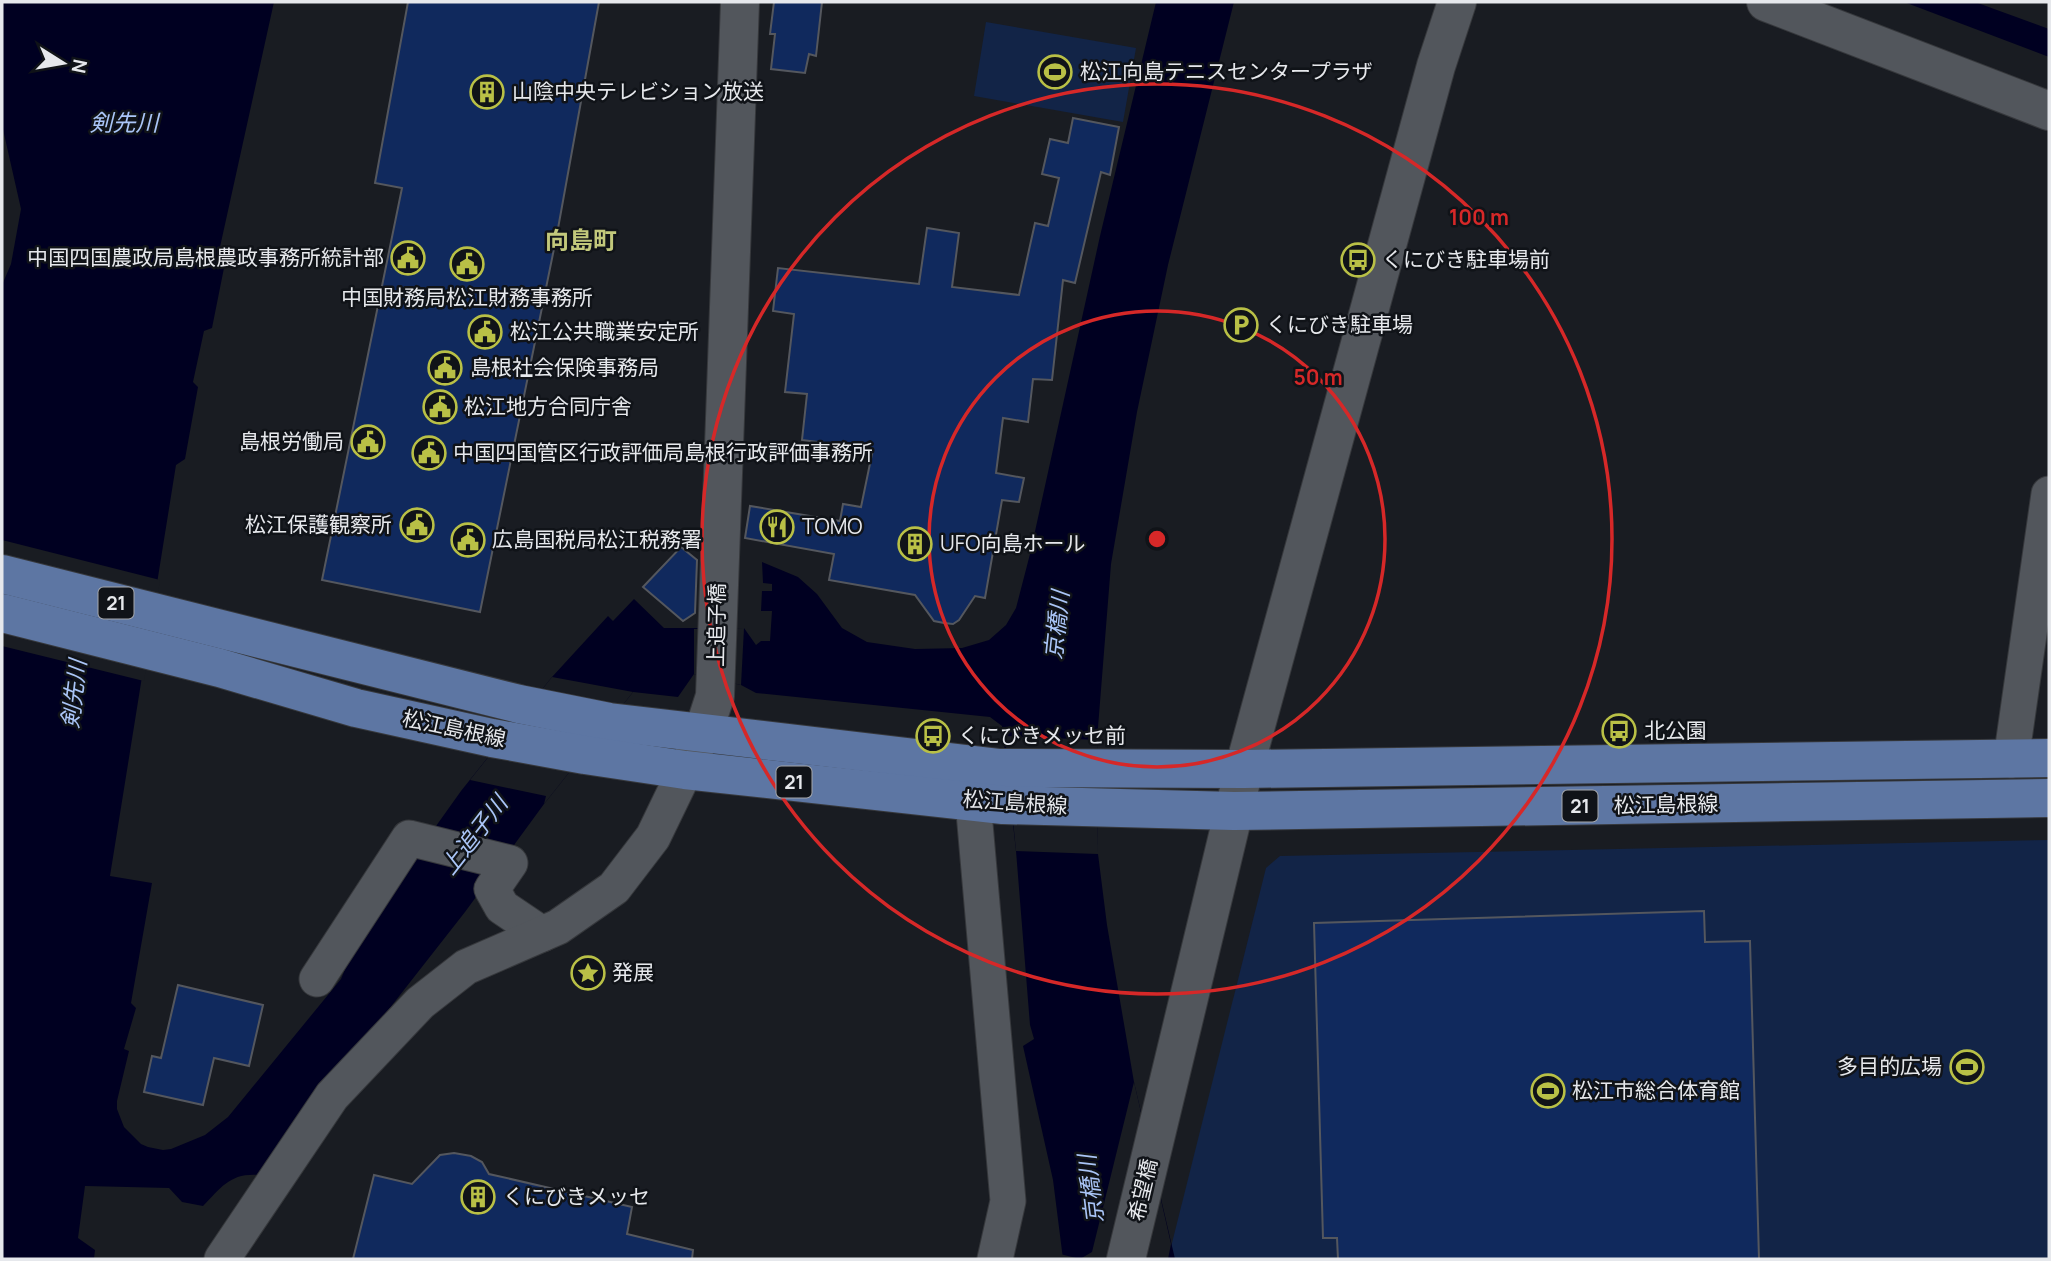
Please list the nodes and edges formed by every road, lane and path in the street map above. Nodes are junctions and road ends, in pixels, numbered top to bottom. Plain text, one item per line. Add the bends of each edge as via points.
1 (740, 2) edge
2 (1457, 2) edge
3 (1766, 2) edge
4 (2047, 104) edge
5 (2049, 494) edge
6 (2, 575) edge
7 (2, 613) edge
8 (703, 733) junction
9 (2049, 758) edge
10 (2011, 760) junction
11 (1244, 769) junction
12 (685, 770) junction
13 (992, 791) junction
14 (2049, 798) edge
15 (1234, 811) junction
16 (542, 934) junction
17 (317, 979) dead end
18 (222, 1259) edge
19 (995, 1259) edge
20 (1126, 1259) edge

1 - 8 street, 上追子橋 via 715,696
2 - 11 street, 希望橋
3 - 4 street
5 - 10 street
6 - 8 main road, 松江島根線 / 21 via 519,704 609,722
7 - 12 main road, 松江島根線 / 21 via 356,708 492,738
8 - 12 street
8 - 13 main road, 松江島根線 / 21
9 - 10 main road, 松江島根線 / 21
10 - 11 main road, 松江島根線 / 21
11 - 13 main road, 松江島根線 / 21 via 1114,770
11 - 15 street, 希望橋
12 - 13 main road, 松江島根線 / 21
12 - 16 street via 653,837 614,888
13 - 15 main road, 松江島根線 / 21 via 1111,809
13 - 19 street via 1008,1201
14 - 15 main road, 松江島根線 / 21
15 - 20 street, 希望橋
16 - 17 street via 502,907 492,889 510,863 409,838
16 - 18 street via 466,967 420,1003 332,1096

